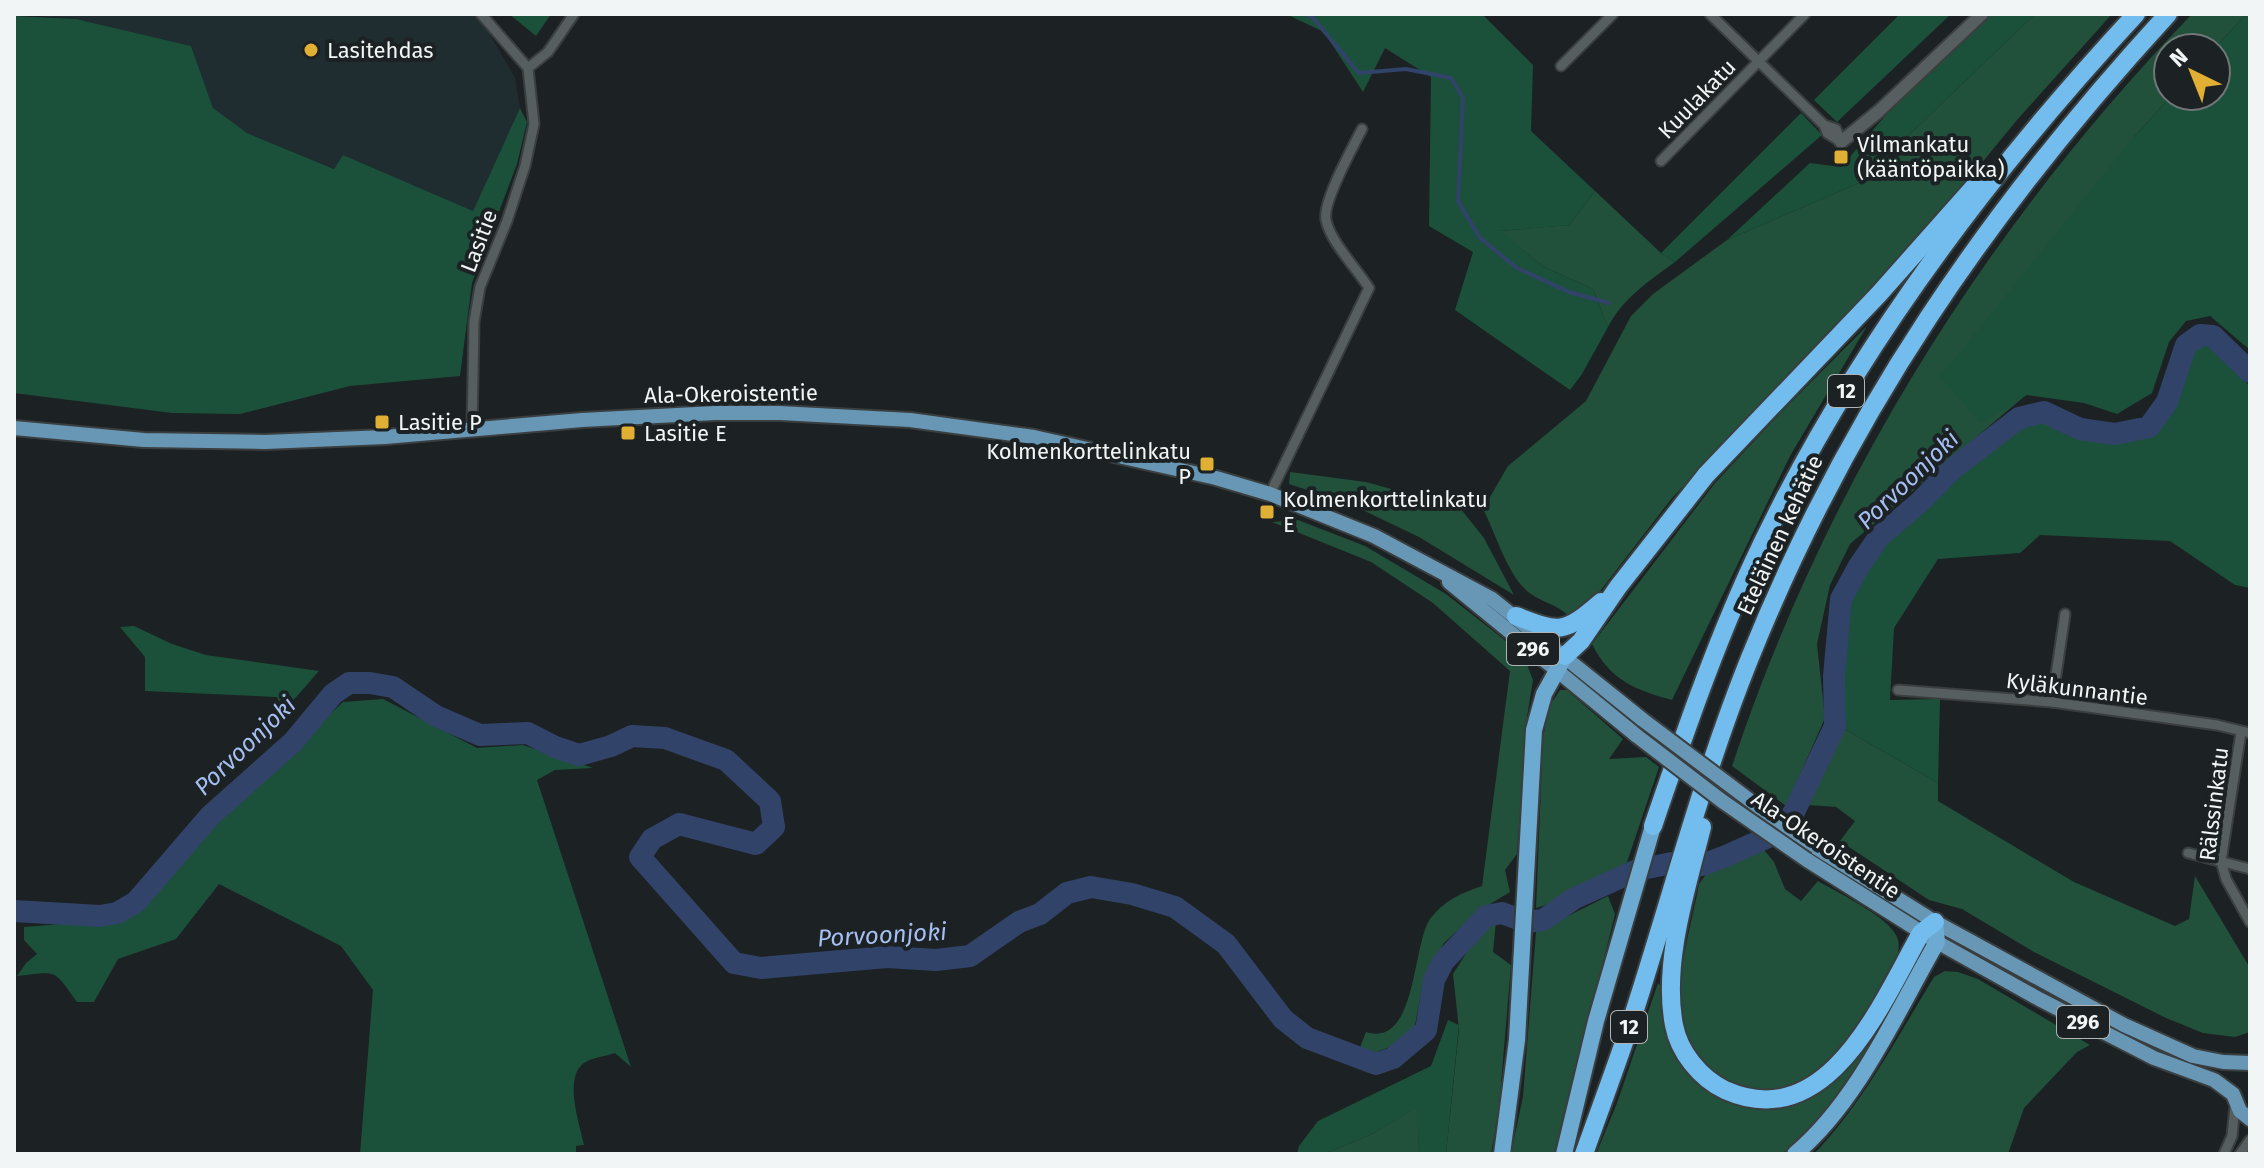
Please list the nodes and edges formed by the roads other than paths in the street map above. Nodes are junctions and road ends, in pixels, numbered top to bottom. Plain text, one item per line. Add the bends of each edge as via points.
1 (481, 14) edge
2 (574, 14) edge
3 (1613, 14) edge
4 (1710, 14) edge
5 (1805, 14) edge
6 (1982, 14) edge
7 (2134, 14) edge
8 (2168, 14) edge
9 (1759, 61) junction
10 (1561, 66) dead end
11 (528, 68) junction
12 (1362, 129) dead end
13 (1841, 142) joint
14 (1661, 161) dead end
15 (14, 428) edge
16 (472, 430) junction
17 (1270, 494) junction
18 (1428, 564) junction
19 (1618, 587) junction
20 (2065, 614) dead end
21 (1516, 616) junction
22 (1561, 662) junction
23 (1898, 690) dead end
24 (2052, 702) junction
25 (2246, 732) edge
26 (1653, 826) joint
27 (2188, 853) dead end
28 (1811, 854) junction
29 (2221, 861) junction
30 (2250, 869) edge
31 (1677, 899) junction
32 (2250, 922) edge
33 (1931, 932) junction
34 (2250, 1064) edge
35 (2234, 1098) junction
36 (2250, 1119) edge
37 (2250, 1140) edge
38 (1502, 1154) edge
39 (1564, 1154) edge
40 (1584, 1154) edge
41 (1795, 1154) edge
42 (2224, 1154) edge
43 (2240, 1154) edge

1 - 11 street
2 - 11 street via 548,52
3 - 10 street
4 - 9 street
5 - 9 street, Kuulakatu
6 - 13 street
7 - 19 highway via 1706,475
7 - 26 highway, Eteläinen kehätie / 12 via 1942,248 1828,420 1729,618
8 - 31 highway, Eteläinen kehätie / 12 via 2009,200 1865,417 1810,523 1750,659
9 - 13 street via 1824,125 1836,129
9 - 14 street, Kuulakatu
11 - 16 street, Lasitie via 534,124 507,221 480,287 474,322
12 - 17 street via 1325,217 1369,288
15 - 16 main road, Ala-Okeroistentie via 144,440 265,442
16 - 17 main road, Ala-Okeroistentie via 715,413 910,420 1108,452
17 - 18 main road, Ala-Okeroistentie via 1342,521
18 - 21 main road, Ala-Okeroistentie / 296
18 - 22 main road, Ala-Okeroistentie / 296
19 - 21 highway via 1565,628 1550,629
19 - 22 highway
20 - 24 street
21 - 22 main road, Ala-Okeroistentie / 296
22 - 28 main road, Ala-Okeroistentie / 296, bridge
22 - 28 main road, Ala-Okeroistentie / 296, bridge via 1637,736 1722,801
22 - 38 highway via 1534,730 1512,1086
23 - 24 street, Kyläkunnantie
24 - 25 street, Kyläkunnantie
25 - 29 street, Rälssinkatu
26 - 39 highway, Eteläinen kehätie / 12 via 1587,1053
27 - 29 street
28 - 33 main road, Ala-Okeroistentie / 296
29 - 30 street
29 - 32 street, Rälssinkatu
31 - 33 highway via 1671,1001 1681,1046 1702,1074 1721,1088 1764,1099 1805,1091 1829,1075 1849,1054
31 - 40 highway, Eteläinen kehätie / 12
33 - 34 main road, Ala-Okeroistentie / 296 via 2169,1047
33 - 35 main road, Ala-Okeroistentie / 296 via 2110,1036 2214,1080
33 - 41 highway via 1845,1098
34 - 35 main road via 2236,1079
35 - 36 main road, Ala-Okeroistentie
35 - 42 street via 2232,1136
37 - 43 street

